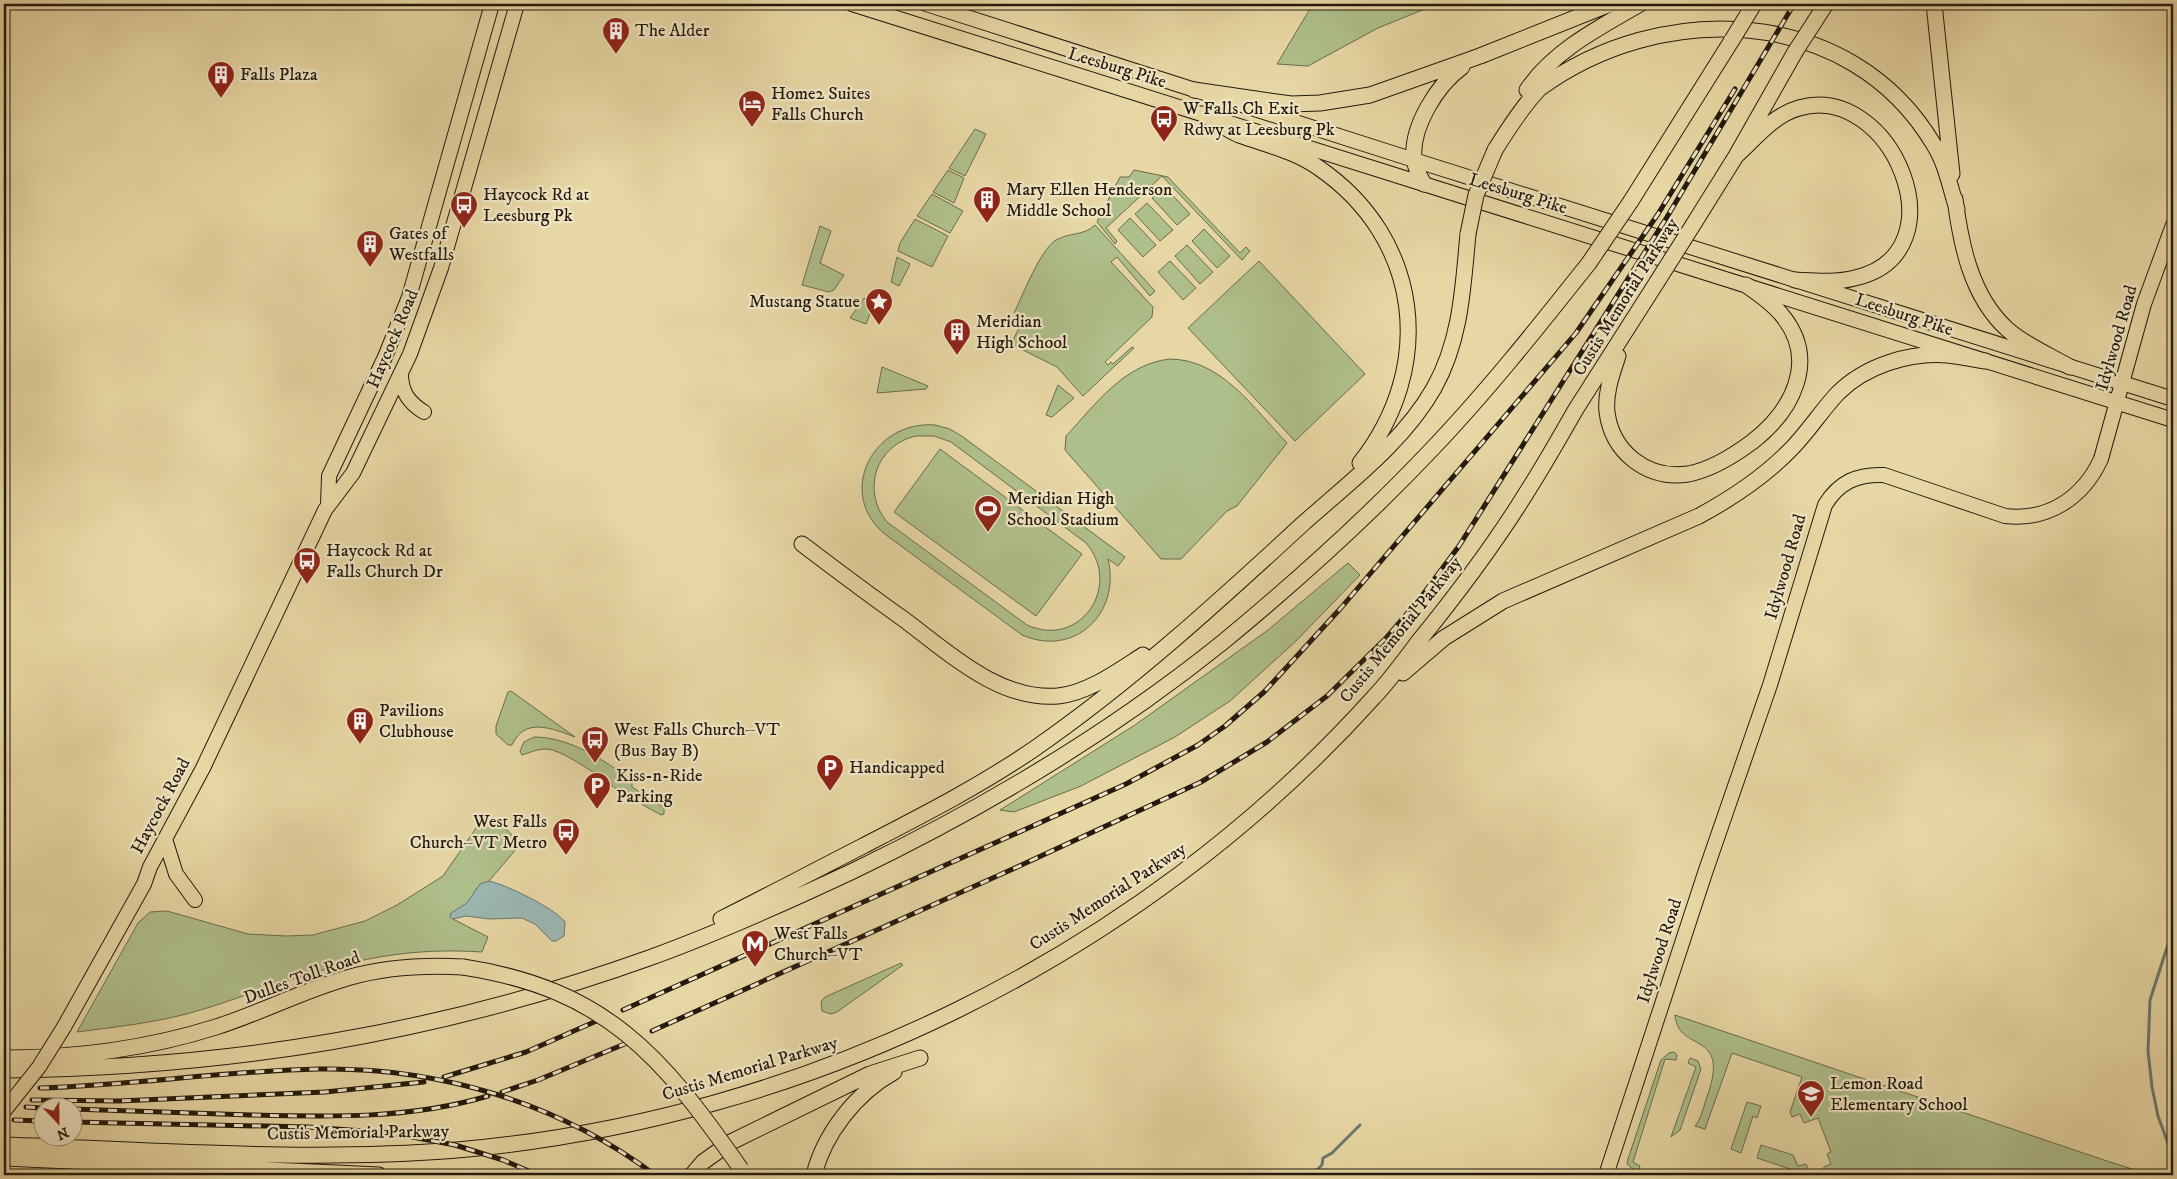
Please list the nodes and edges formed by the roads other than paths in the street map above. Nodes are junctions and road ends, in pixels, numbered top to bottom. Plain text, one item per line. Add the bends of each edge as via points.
1 (492, 4) edge
2 (517, 4) edge
3 (852, 4) edge
4 (926, 4) edge
5 (1610, 4) edge
6 (1640, 4) edge
7 (1754, 4) edge
8 (1826, 4) edge
9 (1934, 4) edge
10 (1480, 56) junction
11 (1194, 90) junction
12 (1203, 114) junction
13 (1503, 136) junction
14 (1736, 156) junction
15 (1414, 160) junction
16 (1424, 184) junction
17 (1956, 209) junction
18 (2173, 225) edge
19 (1795, 280) junction
20 (1746, 285) junction
21 (1627, 330) junction
22 (1984, 361) junction
23 (2070, 367) junction
24 (401, 374) junction
25 (2122, 384) junction
26 (2173, 399) edge
27 (2117, 403) junction
28 (424, 412) dead end
29 (2173, 420) edge
30 (328, 505) junction
31 (1308, 519) junction
32 (802, 544) dead end
33 (1200, 617) junction
34 (1376, 695) junction
35 (165, 839) junction
36 (195, 900) dead end
37 (559, 988) junction
38 (4, 1058) edge
39 (4, 1070) edge
40 (4, 1112) edge
41 (4, 1145) edge
42 (4, 1158) edge
43 (742, 1172) edge
44 (379, 1175) edge
45 (692, 1175) edge
46 (814, 1175) edge
47 (1606, 1175) edge

1 - 30 main road, Haycock Road via 409,297 386,357 329,476
2 - 24 main road, Haycock Road via 434,288
3 - 12 main road, Leesburg Pike
4 - 11 main road, Leesburg Pike
5 - 10 highway
6 - 13 highway via 1606,23 1555,59 1533,82 1511,114
7 - 37 highway, bridge via 1631,201 1589,262 1477,400 1389,494 1291,585 1227,638 1121,717 1005,790 879,858 792,899 655,956
8 - 14 highway, Custis Memorial Parkway, bridge
9 - 17 highway
10 - 11 highway via 1378,93 1347,100 1291,104
10 - 15 highway via 1454,72 1434,96 1419,130
11 - 15 main road, Leesburg Pike
12 - 16 main road, Leesburg Pike
12 - 31 highway via 1237,134 1301,156 1338,182 1358,200 1376,224 1388,244 1400,278 1408,341 1407,366 1398,399 1368,452
13 - 17 highway via 1547,82 1582,56 1617,37 1655,25 1694,18 1767,22 1792,28 1834,47 1884,83 1913,114 1942,160
13 - 31 highway, bridge via 1476,195 1457,328 1434,388 1400,433 1331,501
14 - 19 highway via 1783,114 1806,106 1835,106 1865,121 1889,150 1903,174 1911,220 1902,246 1894,257 1874,272 1856,278 1829,282
14 - 21 highway, Custis Memorial Parkway, bridge
15 - 16 highway
15 - 19 main road, Leesburg Pike
16 - 20 main road, Leesburg Pike
17 - 23 highway via 1968,265 1994,314 2024,341
18 - 25 main road, Idylwood Road via 2144,304
19 - 23 main road, Leesburg Pike
20 - 21 highway via 1783,316 1798,351 1798,378 1794,393 1778,418 1739,452 1702,471 1673,475 1645,468 1623,451 1615,439 1608,418 1608,395
20 - 22 main road, Leesburg Pike
21 - 34 highway, Custis Memorial Parkway via 1529,489 1486,552
22 - 27 main road, Leesburg Pike
22 - 34 highway via 1946,354 1913,357 1872,370 1840,391 1793,447 1724,502 1699,516 1503,601 1444,638
23 - 25 main road, Leesburg Pike
24 - 28 main road via 404,393
24 - 30 main road, Haycock Road via 353,473
25 - 26 main road, Leesburg Pike
25 - 27 main road, Idylwood Road
27 - 29 main road, Leesburg Pike
27 - 47 main road, Idylwood Road via 2095,472 2078,494 2039,515 2005,516 1884,475 1849,480 1831,495 1817,526 1770,685
30 - 35 main road, Haycock Road via 230,713
31 - 33 highway
32 - 33 highway via 973,670 1006,687 1029,694 1060,696 1078,691 1124,667
33 - 37 highway via 1054,735 985,780 715,922 678,939 609,963
34 - 41 highway, Custis Memorial Parkway via 1303,771 1226,840 1138,904 1006,985 896,1039 800,1076 664,1116 565,1137 455,1150 349,1155
35 - 36 main road via 176,874
35 - 40 main road, Haycock Road, bridge via 119,931 64,1027
37 - 39 highway via 426,1024 278,1051 151,1065
38 - 43 highway, Dulles Toll Road, bridge via 81,1056 140,1047 235,1021 358,975 408,967 463,967 518,979 557,992 622,1029 672,1077
42 - 44 highway
45 - 46 highway via 703,1162 736,1140 870,1074 920,1058 876,1084 856,1102 834,1130

